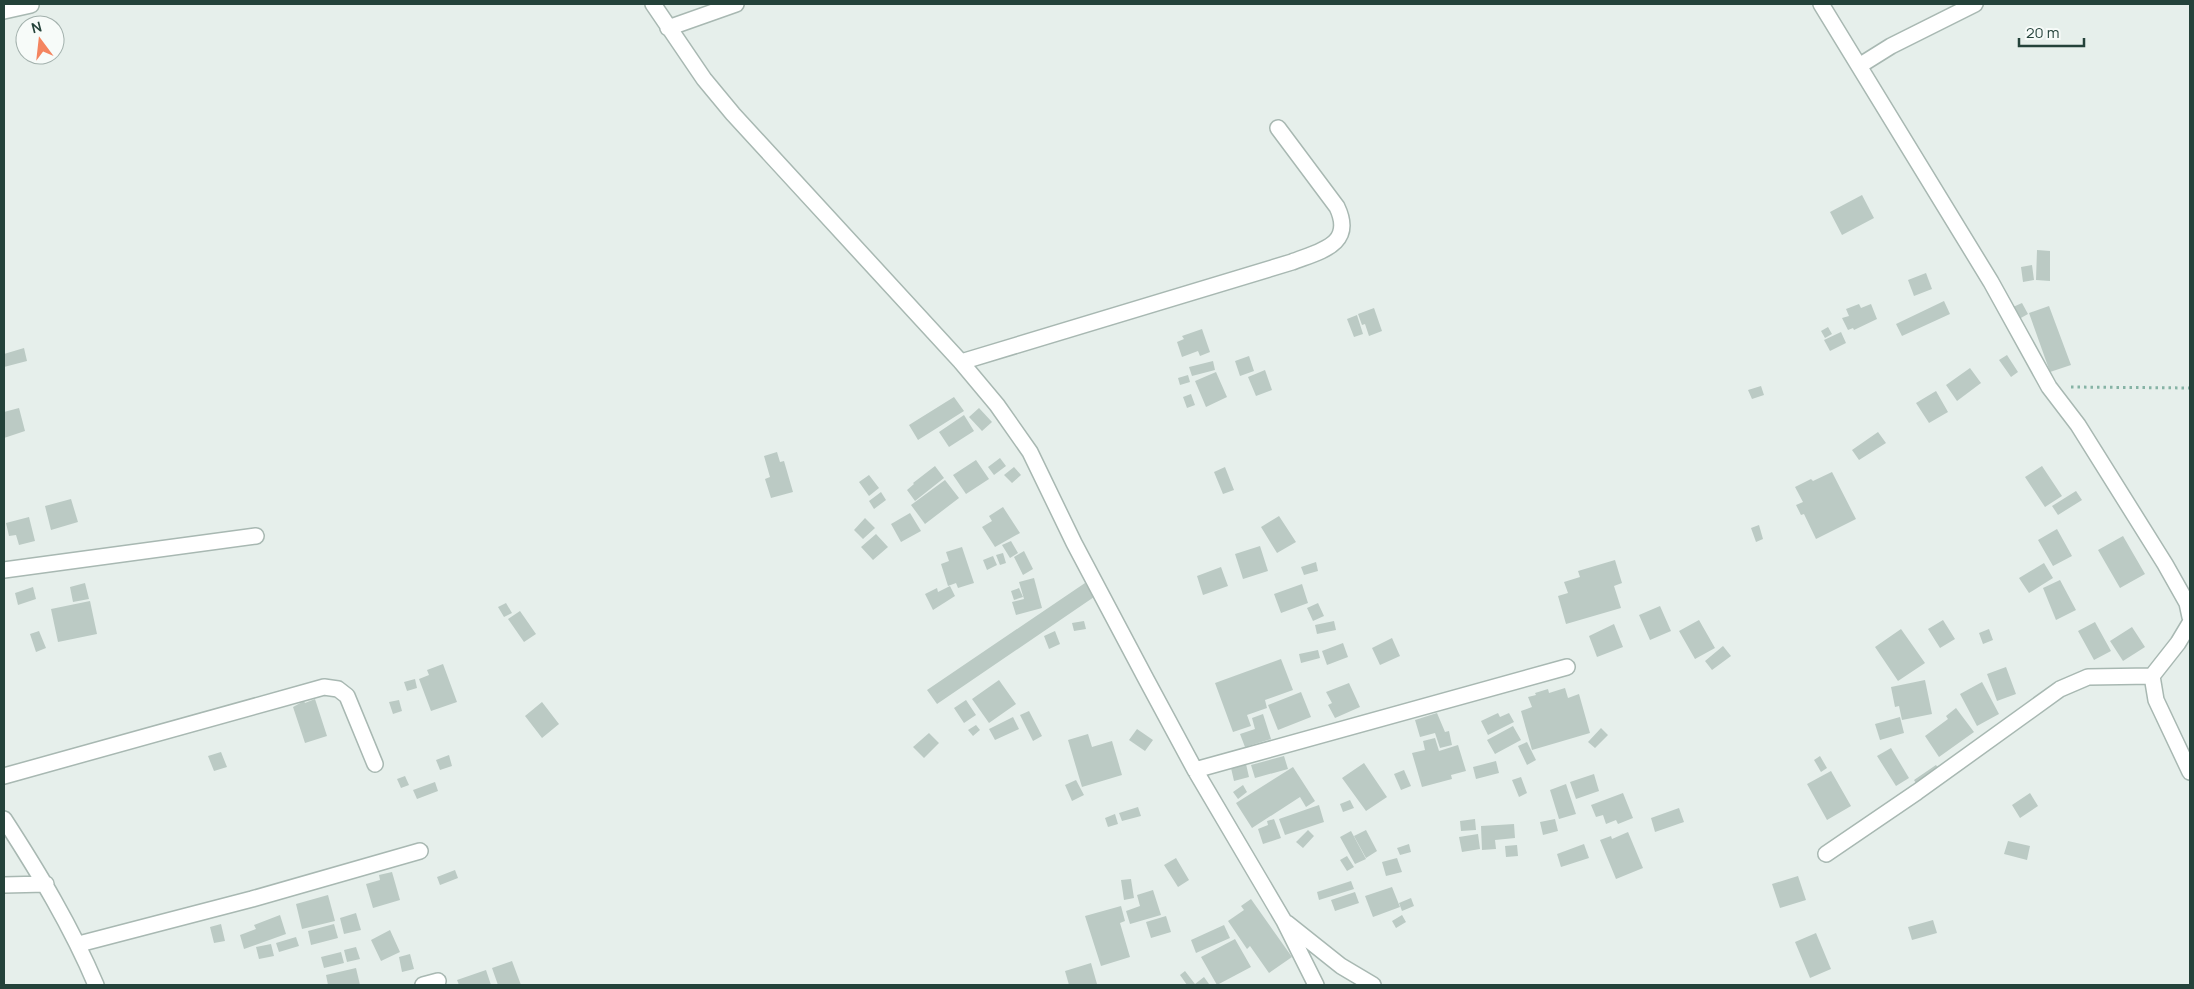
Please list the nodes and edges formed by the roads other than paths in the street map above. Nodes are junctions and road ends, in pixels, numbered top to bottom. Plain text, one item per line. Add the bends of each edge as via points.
1 (653, 4) edge
2 (736, 4) edge
3 (1821, 4) edge
4 (1975, 4) edge
5 (31, 5) edge
6 (4, 11) edge
7 (668, 28) junction
8 (1859, 66) junction
9 (1278, 128) dead end
10 (960, 362) junction
11 (256, 536) dead end
12 (4, 570) edge
13 (2190, 617) edge
14 (2190, 623) edge
15 (1567, 667) dead end
16 (2152, 676) junction
17 (375, 764) dead end
18 (1195, 770) junction
19 (2190, 772) edge
20 (4, 776) edge
21 (4, 819) edge
22 (420, 851) dead end
23 (1826, 854) dead end
24 (46, 884) junction
25 (4, 885) edge
26 (1284, 921) junction
27 (79, 944) junction
28 (438, 981) dead end
29 (96, 985) edge
30 (422, 985) edge
31 (1316, 985) edge
32 (1373, 985) edge

1 - 7 street
2 - 7 street
3 - 8 street
4 - 8 street via 1890,46
5 - 6 street
7 - 10 street via 733,114
8 - 13 street via 1991,282 2050,387 2078,425 2165,564 2188,603
9 - 10 street via 1337,208 1342,219 1342,232 1332,246 1292,262
10 - 18 street via 997,405 1030,452 1074,543
11 - 12 street
14 - 16 street
15 - 18 street
16 - 19 street via 2156,700
16 - 23 street via 2088,677 2060,689
17 - 20 street via 347,696 338,689 324,687
18 - 26 street
21 - 24 street
22 - 27 street
24 - 25 street
24 - 27 street
26 - 31 street
26 - 32 street via 1341,966
27 - 29 street
28 - 30 street

